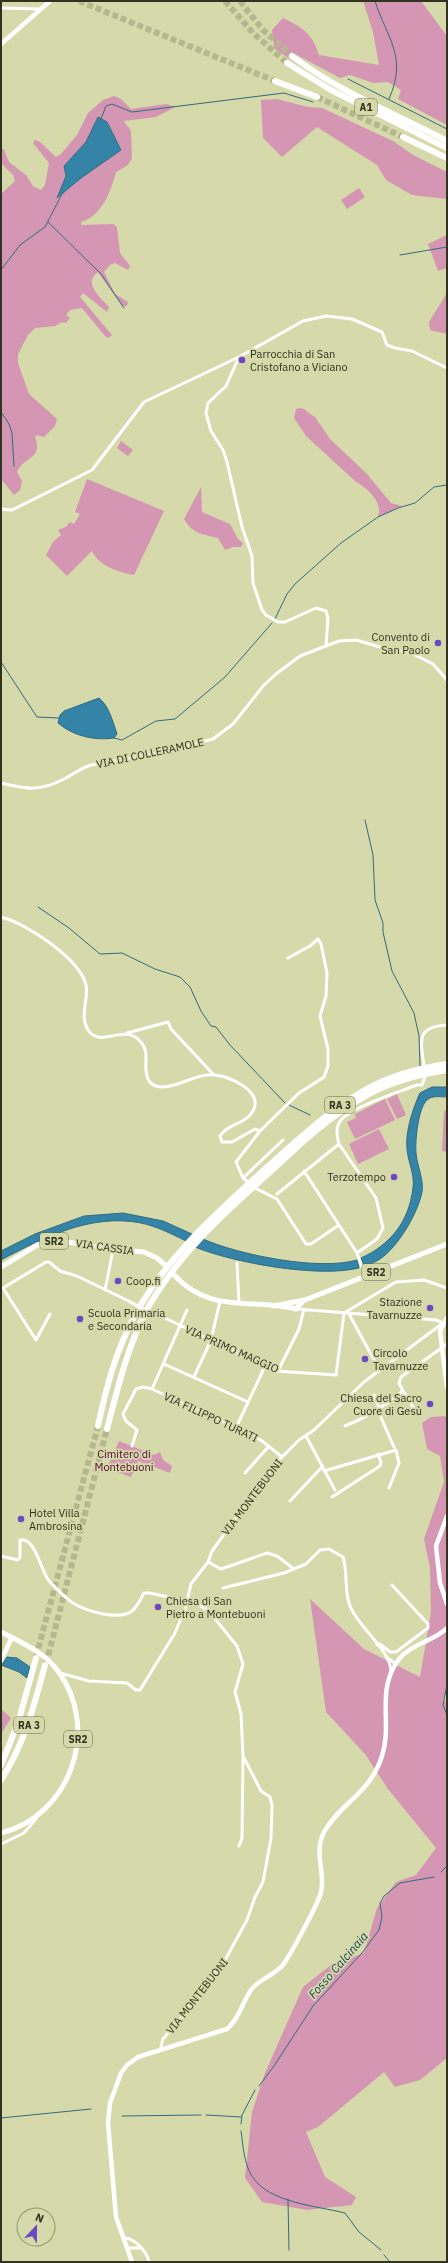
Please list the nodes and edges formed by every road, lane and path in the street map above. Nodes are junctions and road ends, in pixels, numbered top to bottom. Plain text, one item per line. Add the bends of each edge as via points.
1 (50, 1) edge
2 (1, 8) edge
3 (39, 9) junction
4 (1, 44) edge
5 (292, 56) tunnel mouth
6 (287, 63) tunnel mouth
7 (276, 81) tunnel mouth
8 (317, 97) tunnel mouth
9 (403, 137) tunnel mouth
10 (447, 141) edge
11 (447, 148) edge
12 (447, 158) edge
13 (239, 357) junction
14 (447, 368) edge
15 (1, 509) edge
16 (326, 645) junction
17 (447, 680) edge
18 (1, 783) edge
19 (1, 918) edge
20 (288, 958) dead end
21 (447, 1025) edge
22 (127, 1033) junction
23 (447, 1064) edge
24 (424, 1066) dead end
25 (447, 1070) edge
26 (214, 1074) junction
27 (425, 1077) dead end
28 (260, 1131) junction
29 (283, 1140) dead end
30 (339, 1144) junction
31 (304, 1171) junction
32 (243, 1178) junction
33 (254, 1182) junction
34 (275, 1195) junction
35 (339, 1226) junction
36 (199, 1235) junction
37 (447, 1244) edge
38 (113, 1250) junction
39 (357, 1253) junction
40 (237, 1263) dead end
41 (165, 1265) dead end
42 (1, 1267) edge
43 (174, 1275) dead end
44 (365, 1276) junction
45 (447, 1288) edge
46 (105, 1290) junction
47 (220, 1301) junction
48 (239, 1305) junction
49 (296, 1306) junction
50 (306, 1309) junction
51 (187, 1310) dead end
52 (344, 1313) junction
53 (50, 1314) dead end
54 (349, 1314) junction
55 (447, 1318) edge
56 (443, 1323) junction
57 (180, 1326) junction
58 (211, 1340) junction
59 (447, 1344) edge
60 (442, 1348) junction
61 (164, 1364) junction
62 (265, 1366) junction
63 (380, 1370) junction
64 (278, 1371) junction
65 (194, 1377) junction
66 (447, 1388) edge
67 (152, 1389) junction
68 (403, 1391) junction
69 (374, 1394) dead end
70 (248, 1402) junction
71 (379, 1411) junction
72 (416, 1412) dead end
73 (98, 1426) tunnel mouth
74 (346, 1426) dead end
75 (236, 1428) junction
76 (108, 1429) tunnel mouth
77 (306, 1436) junction
78 (132, 1446) dead end
79 (269, 1446) junction
80 (394, 1447) dead end
81 (378, 1454) junction
82 (282, 1457) junction
83 (322, 1466) junction
84 (324, 1471) junction
85 (246, 1473) dead end
86 (389, 1488) dead end
87 (335, 1490) dead end
88 (332, 1497) dead end
89 (290, 1500) dead end
90 (447, 1516) edge
91 (1, 1556) edge
92 (208, 1562) junction
93 (294, 1569) junction
94 (392, 1585) dead end
95 (223, 1588) dead end
96 (187, 1600) junction
97 (447, 1604) edge
98 (447, 1628) edge
99 (1, 1632) edge
100 (12, 1637) junction
101 (414, 1639) junction
102 (377, 1645) junction
103 (419, 1645) junction
104 (36, 1658) tunnel mouth
105 (400, 1658) junction
106 (2, 1659) edge
107 (388, 1659) junction
108 (396, 1664) junction
109 (45, 1665) tunnel mouth
110 (60, 1673) junction
111 (391, 1674) junction
112 (243, 1756) junction
113 (1, 1765) edge
114 (1, 1780) edge
115 (36, 1819) junction
116 (1, 1833) edge
117 (1, 1844) edge
118 (239, 1846) dead end
119 (160, 2051) junction
120 (125, 2238) junction
121 (129, 2248) junction
122 (142, 2248) junction
123 (132, 2262) edge
124 (149, 2262) edge

1 - 3 main road
2 - 3 street
3 - 4 main road
5 - 10 highway, A1 via 326,79
6 - 11 highway, A1 via 331,90
7 - 8 highway
9 - 12 highway
13 - 14 street via 304,321 326,316 352,319 382,332 387,345 412,351
13 - 15 street via 144,402 92,470 12,510
13 - 16 street via 226,386 208,403 206,413 211,431 227,462 242,527 252,556 253,583 262,610 266,616 278,622 285,622 316,608 326,612
16 - 17 street, VIA DI COLLERAMOLE via 346,639 409,652 433,664
16 - 18 street, VIA DI COLLERAMOLE via 300,656 276,674 233,724 213,739 159,753 91,765 63,780 39,788 28,790
19 - 22 street via 22,926 73,962 86,986 83,1017 92,1034 102,1038
20 - 28 street via 318,939 322,944 327,973 326,996 320,1016 328,1049 328,1066 324,1077 299,1093
21 - 24 street via 429,1028 424,1032 421,1039
22 - 26 street via 168,1022 171,1029
22 - 26 street via 144,1045 147,1077 154,1086 166,1087
23 - 33 highway, RA 3 via 410,1072 368,1088 344,1102 313,1126
25 - 33 highway, RA 3 via 412,1077 371,1093 316,1130
26 - 28 street via 243,1085 255,1102 250,1116 222,1132 221,1140 225,1143 232,1142 255,1129
27 - 30 street via 422,1085 416,1085 354,1110 341,1120 336,1133
28 - 32 street via 236,1160 235,1165
29 - 32 street
30 - 31 street
30 - 39 street via 376,1198 383,1228 378,1239
31 - 34 street
31 - 35 street
32 - 34 street via 256,1190
33 - 36 highway, RA 3
34 - 35 street via 306,1244 311,1244
35 - 39 street
36 - 73 highway, RA 3 via 170,1262 143,1302 124,1339 110,1377
36 - 76 highway, RA 3 via 175,1266 150,1306 132,1342 119,1380
37 - 44 main road, SR2
38 - 41 main road, VIA CASSIA / SR2 via 144,1252 158,1258
38 - 42 main road, VIA CASSIA / SR2 via 73,1242 50,1242 37,1245
38 - 46 street
39 - 44 street
40 - 48 street
43 - 47 main road via 196,1293
44 - 49 main road, SR2
45 - 52 street via 424,1280 396,1282
46 - 53 street, VIA PRIMO MAGGIO via 60,1271 49,1262 3,1288 36,1340
46 - 57 street, VIA PRIMO MAGGIO
47 - 48 main road
47 - 58 street
48 - 49 main road
49 - 50 street
50 - 52 street
50 - 64 street
51 - 57 street
52 - 54 street
52 - 64 street, VIA PRIMO MAGGIO via 336,1374
54 - 56 street via 436,1320
54 - 63 street
55 - 56 main road, VIA MONTEBUONI
56 - 60 main road via 440,1331
56 - 63 street, VIA MONTEBUONI
57 - 58 street, VIA PRIMO MAGGIO
57 - 61 street
58 - 62 street, VIA PRIMO MAGGIO
58 - 65 street
59 - 60 street
60 - 66 main road
60 - 68 street via 401,1377 399,1383
61 - 65 street
61 - 67 street
62 - 64 street, VIA PRIMO MAGGIO
62 - 70 street
63 - 77 street, VIA MONTEBUONI
65 - 70 street
67 - 75 street, VIA FILIPPO TURATI
67 - 78 street via 136,1389 123,1414 137,1430
68 - 71 street
68 - 72 street
69 - 71 street
70 - 75 street
71 - 74 street
71 - 80 street
75 - 79 street, VIA FILIPPO TURATI via 257,1437
77 - 82 street, VIA MONTEBUONI
77 - 83 street
79 - 82 street, VIA FILIPPO TURATI
79 - 85 street, VIA FILIPPO TURATI
81 - 84 street
81 - 86 street via 396,1450 399,1464
81 - 88 street via 380,1466
82 - 92 street, VIA MONTEBUONI via 212,1551
83 - 84 street
83 - 89 street
84 - 87 street
90 - 97 main road via 436,1546 440,1583
91 - 96 street, VIA MONTEBUONI via 18,1560 20,1540 26,1541 34,1549 43,1573 49,1581 72,1603 101,1613 122,1615 132,1611 144,1594 150,1593
92 - 93 street via 221,1569 267,1553 277,1556
92 - 96 street, VIA MONTEBUONI via 192,1584
93 - 95 street
93 - 102 street via 306,1564 320,1550 330,1549 343,1557 347,1569 350,1607
94 - 101 street via 428,1624 425,1631
96 - 110 street, VIA MONTEBUONI via 175,1634 140,1690 126,1682 89,1680
96 - 112 street, VIA MONTEBUONI via 208,1610 237,1646 243,1664 235,1692 241,1714
98 - 103 main road
99 - 100 main road, SR2
100 - 106 main road
100 - 110 main road, SR2 via 45,1658
101 - 102 street via 396,1652 390,1652 380,1644
101 - 103 street
102 - 107 street
103 - 105 main road
104 - 113 highway, RA 3 via 18,1723
105 - 107 street
105 - 108 main road
107 - 108 street
107 - 111 street
108 - 111 main road
109 - 114 highway, RA 3 via 28,1725 18,1750
110 - 115 main road, SR2 via 76,1715 78,1742 75,1757 59,1794
111 - 119 main road via 385,1693 386,1738 379,1764 365,1788 324,1832 319,1856 322,1880 320,1895 284,1963 252,1988 227,2029
112 - 118 street via 242,1838
112 - 119 street, VIA MONTEBUONI via 261,1791 270,1798 272,1805 271,1838 263,1882 247,1920 224,1962 163,2039
115 - 116 main road, SR2 via 16,1830
115 - 117 street via 24,1832
119 - 120 main road via 138,2057 127,2065 119,2078 109,2106 108,2123 116,2211
120 - 121 main road
120 - 122 street
121 - 122 street
121 - 123 main road
122 - 124 street

